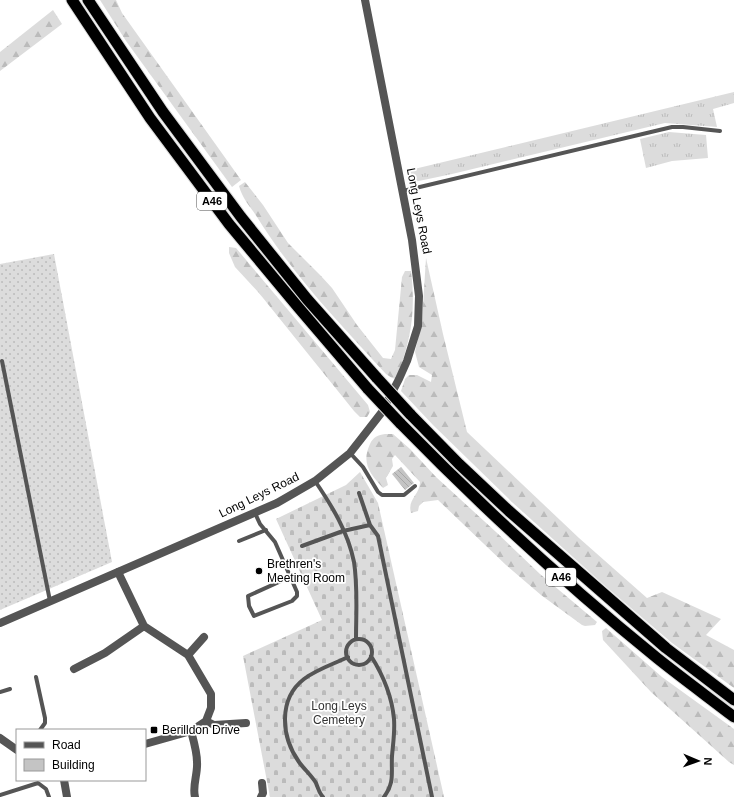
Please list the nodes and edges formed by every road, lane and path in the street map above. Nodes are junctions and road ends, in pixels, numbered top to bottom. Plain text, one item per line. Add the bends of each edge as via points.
1 (72, 0) edge
2 (88, 0) edge
3 (365, 0) edge
4 (720, 131) dead end
5 (403, 191) junction
6 (2, 361) dead end
7 (350, 453) junction
8 (315, 481) junction
9 (415, 486) dead end
10 (359, 493) dead end
11 (255, 513) junction
12 (370, 525) junction
13 (266, 530) junction
14 (343, 531) junction
15 (239, 541) dead end
16 (302, 546) dead end
17 (118, 572) junction
18 (290, 577) junction
19 (50, 601) junction
20 (0, 623) edge
21 (144, 626) junction
22 (204, 637) dead end
23 (356, 639) junction
24 (188, 655) junction
25 (371, 656) junction
26 (348, 657) junction
27 (74, 669) dead end
28 (36, 677) dead end
29 (10, 689) dead end
30 (0, 692) edge
31 (734, 700) edge
32 (734, 716) edge
33 (206, 721) junction
34 (246, 723) dead end
35 (41, 729) edge
36 (191, 731) junction
37 (0, 738) edge
38 (146, 744) edge
39 (16, 749) edge
40 (64, 781) edge
41 (262, 783) dead end
42 (0, 795) edge
43 (49, 797) edge
44 (68, 797) edge
45 (196, 797) edge
46 (260, 797) edge
47 (323, 797) edge
48 (384, 797) edge
49 (432, 797) edge

1 - 32 highway, A46, bridge via 150,118 229,224 368,389 461,485 552,569 658,659
2 - 31 highway, A46, bridge via 163,112 240,217 307,299 410,414 508,511 666,648
3 - 5 street, Long Leys Road
4 - 5 lane via 672,127
5 - 7 street, Long Leys Road via 416,264 418,326 404,368 382,412
6 - 19 lane
7 - 8 street, Long Leys Road
7 - 9 lane via 382,495 404,495
8 - 11 street, Long Leys Road
8 - 14 lane via 333,508
10 - 12 lane
11 - 13 lane
11 - 17 street, Long Leys Road
12 - 14 lane
12 - 49 lane via 378,536
13 - 15 lane
13 - 18 lane via 275,542
14 - 16 lane
14 - 23 lane via 353,561 356,582
17 - 19 street, Long Leys Road
17 - 21 street
18 - 18 lane via 297,592 295,600 254,616 248,596
19 - 20 street, Long Leys Road
21 - 24 street
21 - 27 street
22 - 24 street
23 - 25 lane via 368,642 372,650
23 - 26 lane via 348,647
24 - 33 street via 211,694 211,708
25 - 26 lane via 367,662 359,664 351,662
25 - 48 lane via 386,687 394,721 392,776 390,788
26 - 47 lane via 304,680 293,691 284,718 291,747
28 - 35 lane via 46,721
29 - 30 lane
33 - 34 street via 214,725
33 - 36 street
36 - 38 street
36 - 45 street via 198,764 194,793
37 - 39 street
40 - 44 street
41 - 46 street via 263,793
42 - 43 lane via 38,783 46,789

